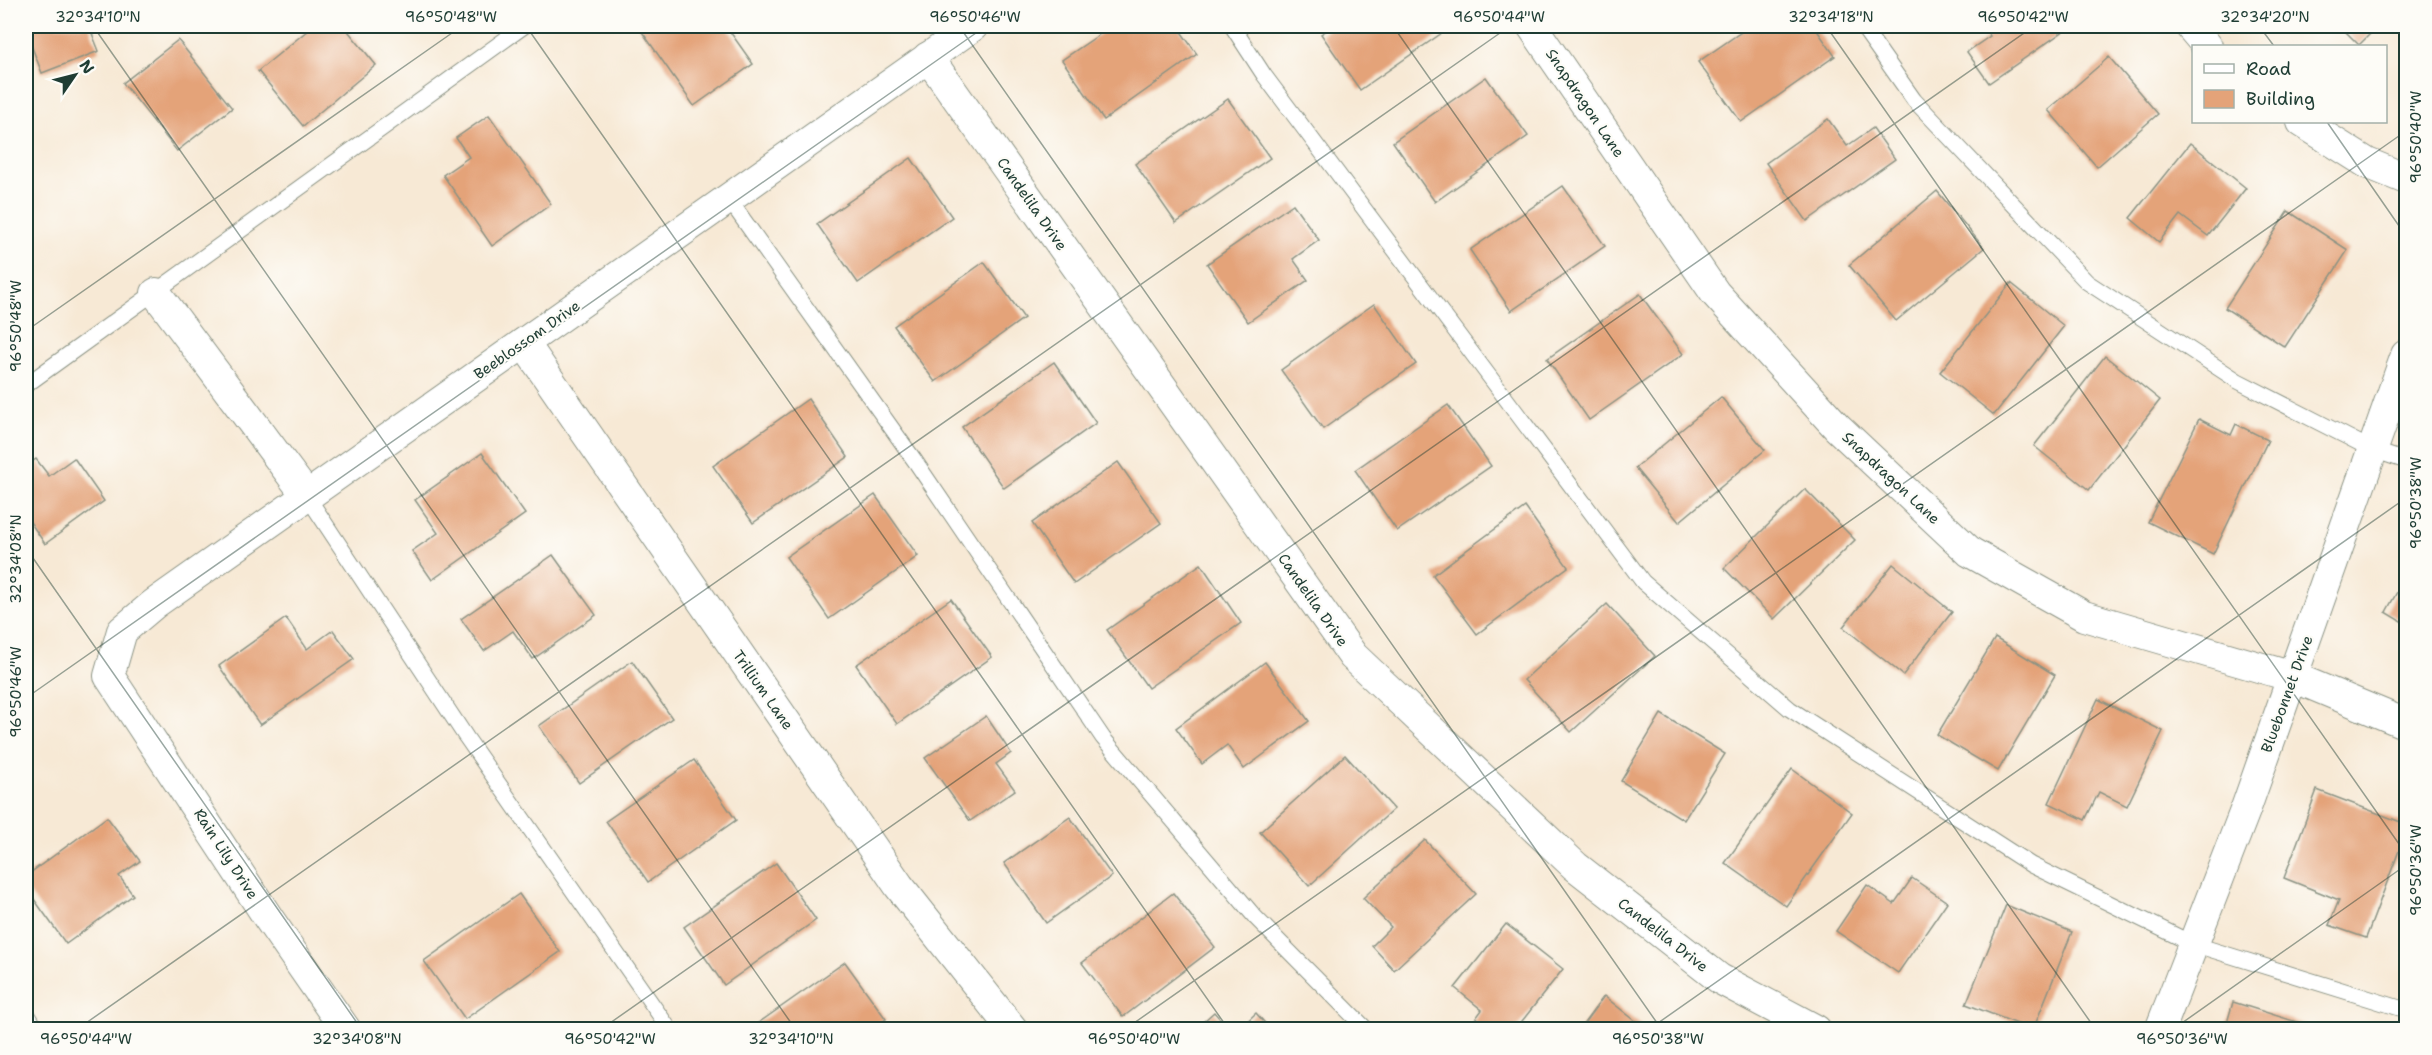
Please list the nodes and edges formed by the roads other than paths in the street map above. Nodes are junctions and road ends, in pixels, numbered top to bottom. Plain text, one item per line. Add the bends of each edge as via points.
1 (524, 26) edge
2 (973, 26) edge
3 (1232, 26) edge
4 (1532, 26) edge
5 (1862, 26) edge
6 (2190, 26) edge
7 (2206, 45) edge
8 (928, 57) junction
9 (2304, 123) edge
10 (2406, 179) edge
11 (728, 198) junction
12 (156, 293) junction
13 (524, 343) junction
14 (2406, 355) edge
15 (26, 385) edge
16 (2373, 450) junction
17 (2406, 461) edge
18 (307, 496) junction
19 (109, 675) joint
20 (2293, 677) junction
21 (2406, 724) edge
22 (2193, 944) junction
23 (2406, 1010) edge
24 (26, 1012) edge
25 (37, 1029) edge
26 (346, 1029) edge
27 (670, 1029) edge
28 (1013, 1029) edge
29 (1367, 1029) edge
30 (1816, 1029) edge
31 (2160, 1029) edge

1 - 12 lane
2 - 8 street, Beeblossom Drive
3 - 22 lane via 1264,75 1643,582 1790,710 2031,865
4 - 20 street, Snapdragon Lane via 1715,293 1837,427 1970,552 2084,616
5 - 16 lane via 1914,100 2087,282 2238,381
6 - 7 street
8 - 11 street, Beeblossom Drive
8 - 30 street, Candelila Drive via 1353,656 1575,866 1720,979
9 - 10 street via 2367,163
11 - 13 street, Beeblossom Drive
11 - 29 lane via 915,461 1103,738 1255,916
12 - 15 lane
12 - 18 street
13 - 18 street, Beeblossom Drive
13 - 28 street, Trillium Lane via 899,886
14 - 16 street, Bluebonnet Drive
16 - 17 lane
16 - 20 street, Bluebonnet Drive
18 - 19 street, Beeblossom Drive via 122,631
18 - 27 lane via 466,737
19 - 26 street, Rain Lily Drive
20 - 21 street, Snapdragon Lane
20 - 22 street, Bluebonnet Drive
22 - 23 lane
22 - 31 street, Bluebonnet Drive
24 - 25 lane

